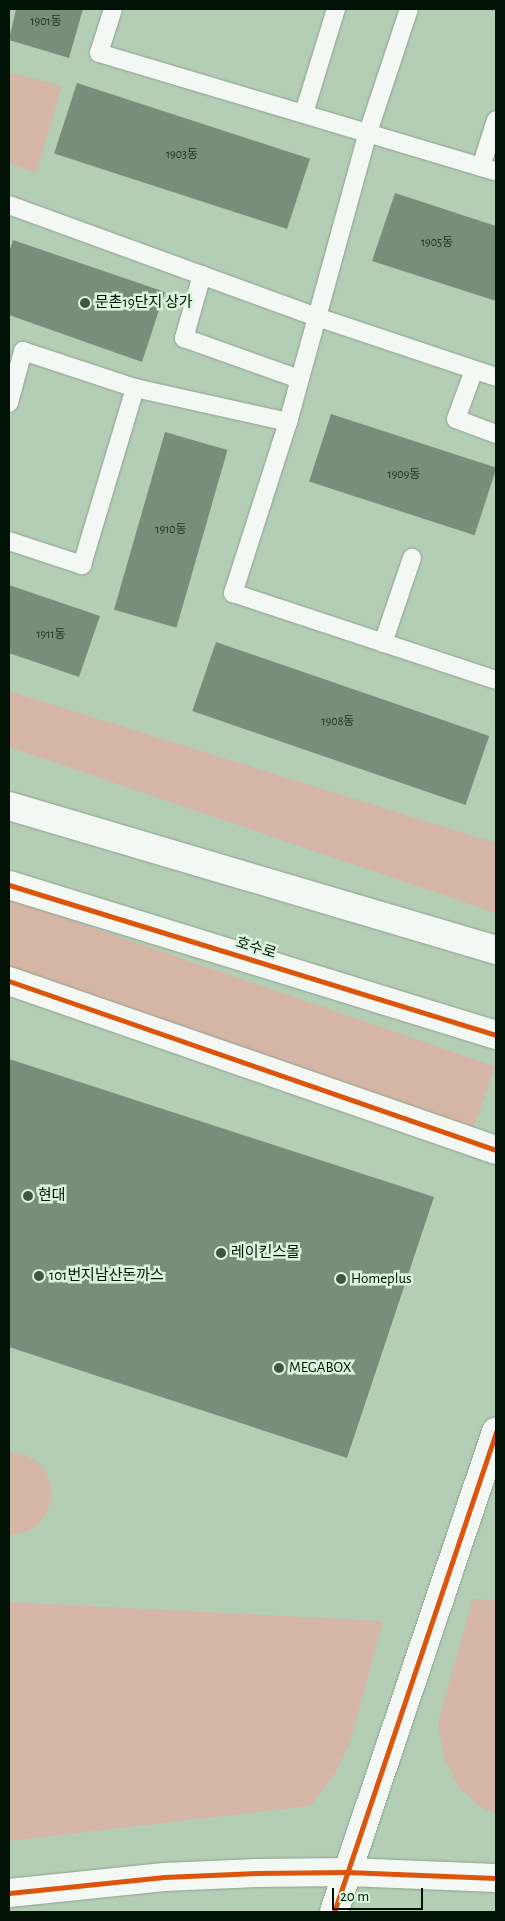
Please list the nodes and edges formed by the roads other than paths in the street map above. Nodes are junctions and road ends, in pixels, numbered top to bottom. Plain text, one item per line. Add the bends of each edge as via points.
1 (113, 9) edge
2 (336, 9) edge
3 (409, 9) edge
4 (304, 113) junction
5 (496, 120) edge
6 (368, 132) junction
7 (489, 169) edge
8 (9, 206) edge
9 (202, 275) junction
10 (317, 317) junction
11 (474, 370) junction
12 (496, 377) edge
13 (299, 379) junction
14 (135, 388) junction
15 (9, 403) edge
16 (288, 422) junction
17 (496, 434) edge
18 (9, 541) edge
19 (412, 558) dead end
20 (384, 643) junction
21 (496, 680) edge
22 (9, 806) edge
23 (9, 885) edge
24 (496, 950) edge
25 (9, 980) edge
26 (496, 1035) edge
27 (496, 1150) edge
28 (496, 1432) edge
29 (347, 1872) junction
30 (496, 1878) edge
31 (9, 1893) edge
32 (334, 1912) edge

1 - 4 lane via 99,53
2 - 4 lane
3 - 6 lane
4 - 6 lane
5 - 7 lane
6 - 7 lane
6 - 10 lane
8 - 9 lane
9 - 10 lane
9 - 13 lane via 184,338
10 - 11 lane
10 - 13 lane
11 - 12 lane
11 - 17 lane via 456,419
13 - 16 lane
14 - 15 lane via 23,351
14 - 16 lane
14 - 18 lane via 82,565
16 - 20 lane via 233,593
19 - 20 lane
20 - 21 lane
22 - 24 street
23 - 26 street, 호수로
25 - 27 street
28 - 29 street
29 - 30 street
29 - 31 street via 164,1877
29 - 32 street

